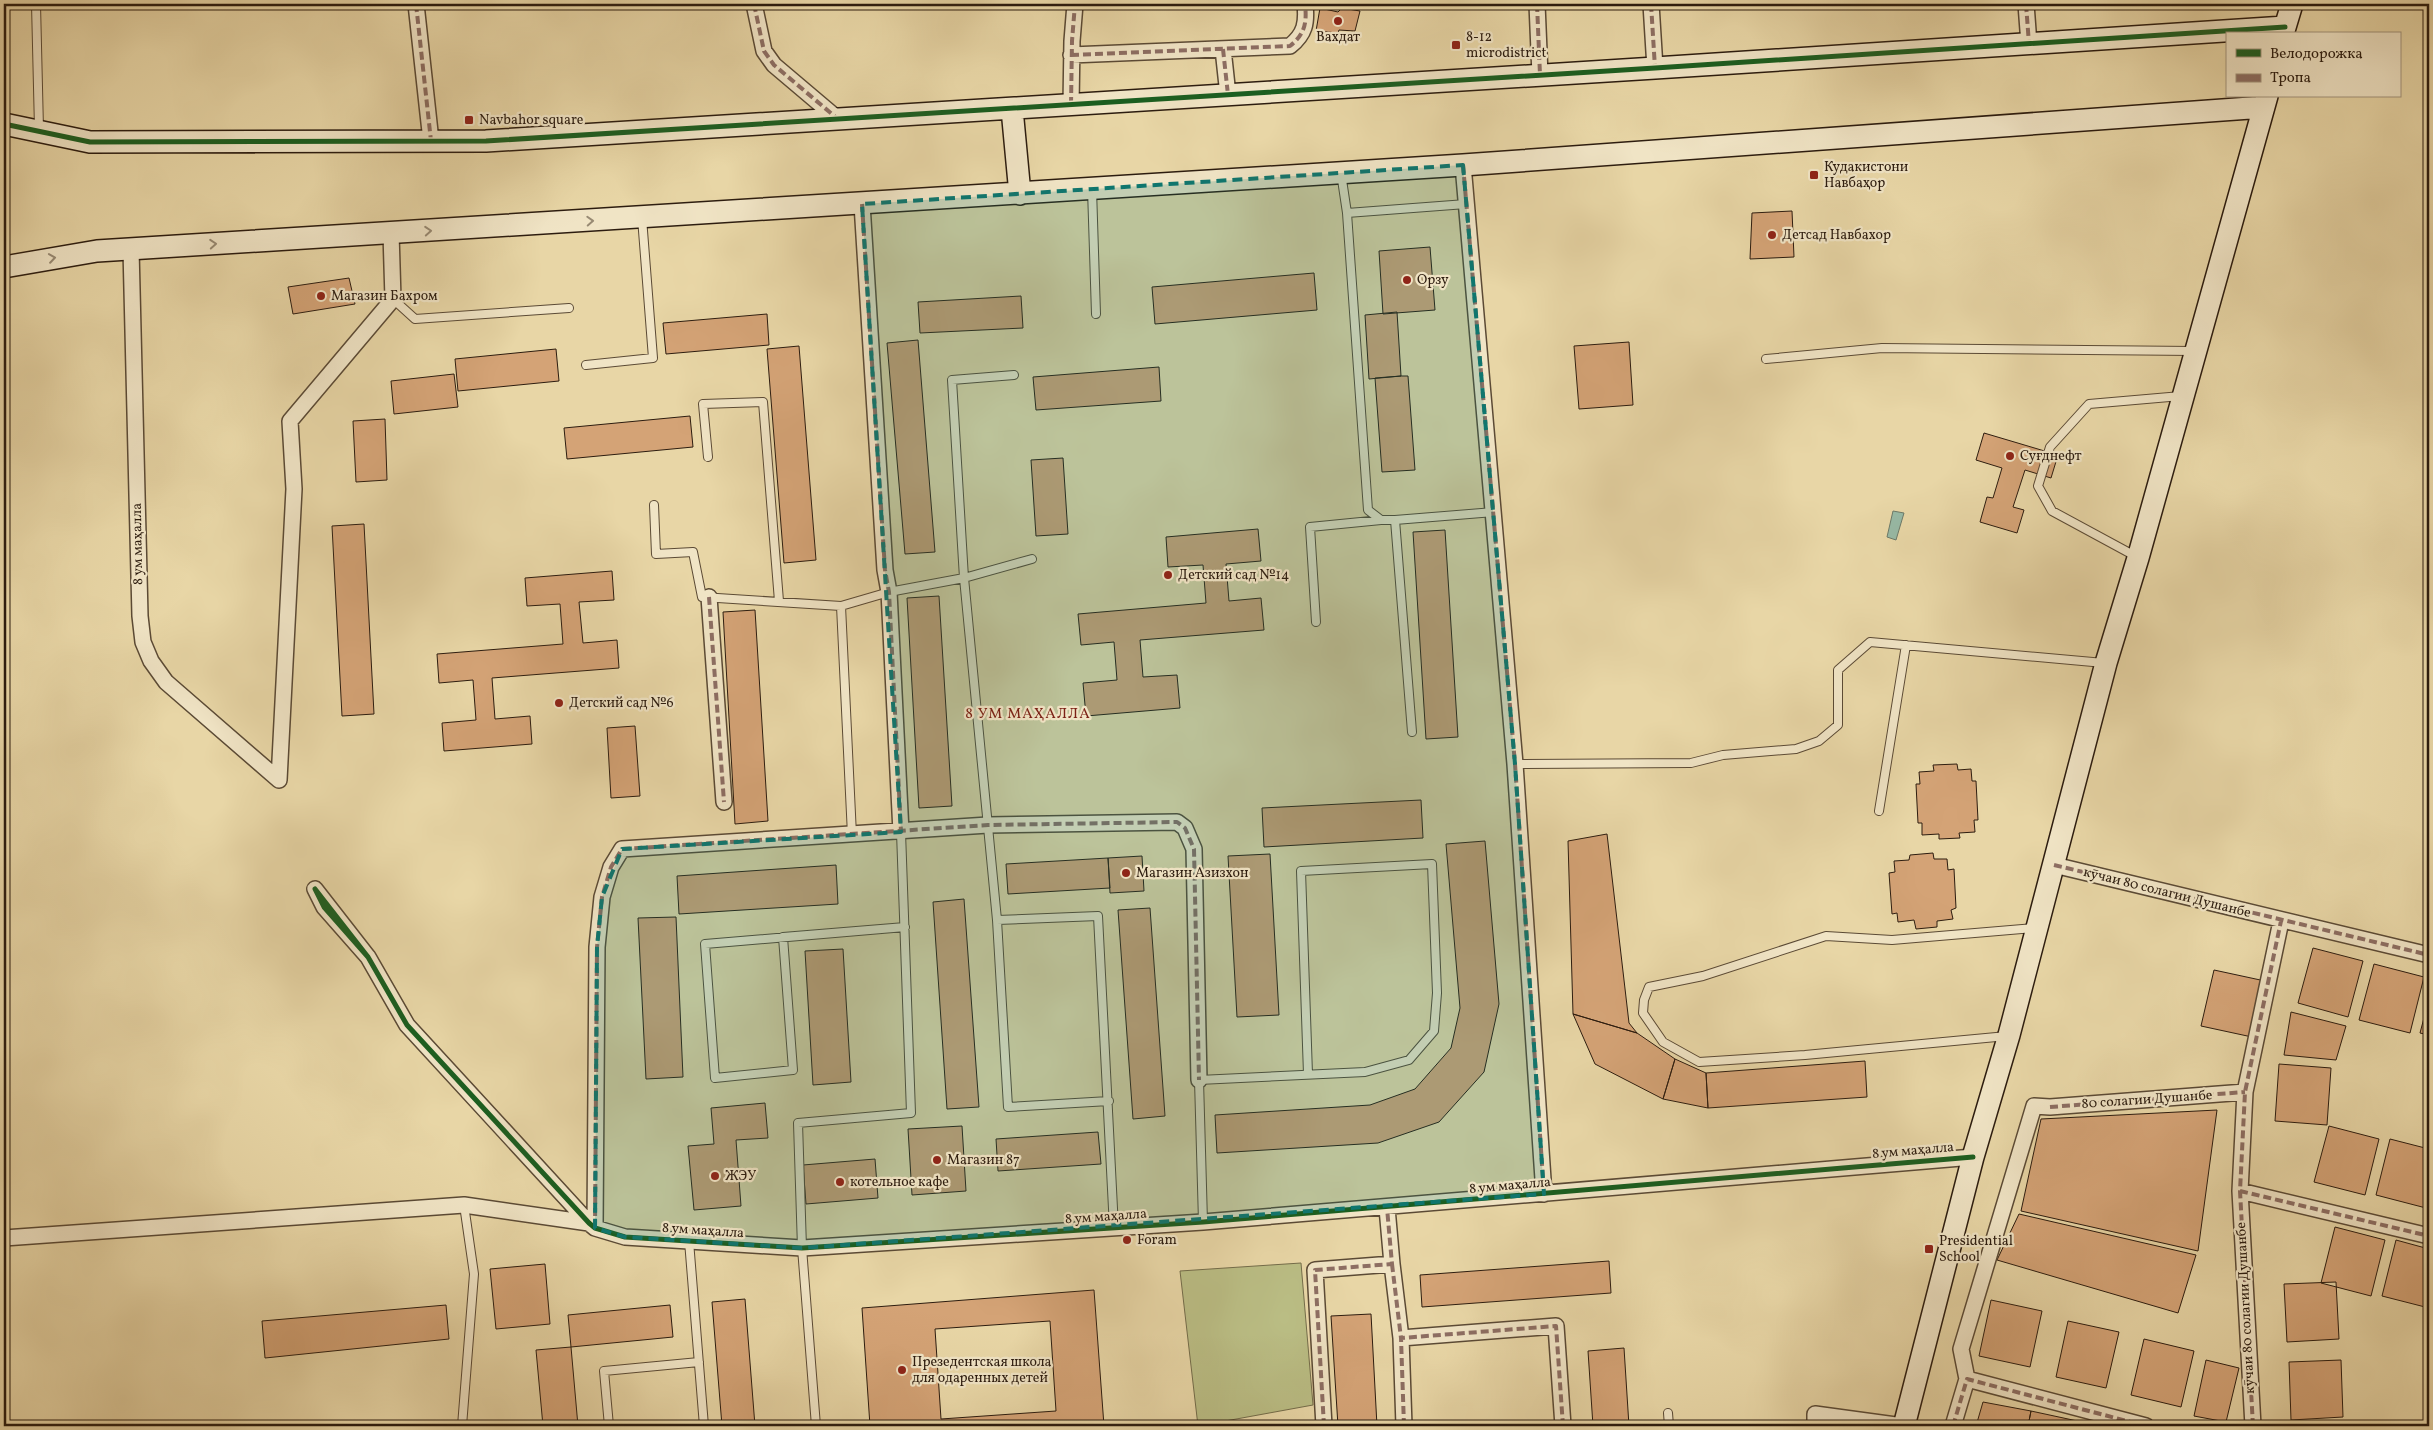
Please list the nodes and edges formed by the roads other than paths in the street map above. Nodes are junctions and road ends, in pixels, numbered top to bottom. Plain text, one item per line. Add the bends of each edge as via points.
1 (36, 4) edge
2 (416, 4) edge
3 (754, 4) edge
4 (1075, 4) edge
5 (1305, 4) edge
6 (1537, 4) edge
7 (1651, 4) edge
8 (2026, 4) edge
9 (2292, 4) edge
10 (2284, 30) edge
11 (2248, 32) edge
12 (2226, 33) edge
13 (2029, 44) junction
14 (1223, 49) junction
15 (1072, 55) junction
16 (1655, 68) junction
17 (1540, 75) junction
18 (1228, 95) junction
19 (2266, 101) edge
20 (1071, 105) junction
21 (1012, 109) junction
22 (839, 120) junction
23 (4, 124) edge
24 (39, 131) junction
25 (431, 141) junction
26 (1462, 165) junction
27 (1341, 173) junction
28 (1092, 189) junction
29 (1020, 194) junction
30 (862, 204) junction
31 (1466, 204) junction
32 (1347, 213) junction
33 (642, 218) junction
34 (391, 233) junction
35 (131, 249) junction
36 (4, 267) edge
37 (393, 299) junction
38 (569, 308) dead end
39 (1096, 314) dead end
40 (2196, 351) junction
41 (1766, 359) dead end
42 (586, 365) dead end
43 (1014, 375) dead end
44 (2183, 396) junction
45 (708, 457) dead end
46 (654, 505) dead end
47 (1494, 512) junction
48 (1381, 520) junction
49 (1395, 520) junction
50 (2138, 558) junction
51 (1032, 559) dead end
52 (964, 578) junction
53 (888, 592) junction
54 (709, 597) junction
55 (778, 601) junction
56 (841, 606) junction
57 (1316, 622) dead end
58 (1906, 645) junction
59 (2106, 663) junction
60 (1412, 732) dead end
61 (1515, 764) junction
62 (724, 802) dead end
63 (1879, 811) dead end
64 (988, 825) junction
65 (901, 832) junction
66 (852, 835) junction
67 (2054, 865) junction
68 (997, 920) junction
69 (2281, 921) junction
70 (905, 927) junction
71 (2035, 928) junction
72 (2429, 955) edge
73 (368, 957) dead end
74 (2009, 1036) junction
75 (1308, 1074) junction
76 (1199, 1080) junction
77 (2245, 1092) junction
78 (1109, 1101) junction
79 (1973, 1157) junction
80 (2240, 1190) junction
81 (1544, 1194) junction
82 (464, 1205) junction
83 (1386, 1208) junction
84 (1202, 1222) junction
85 (592, 1225) junction
86 (1114, 1228) junction
87 (2429, 1236) edge
88 (4, 1238) edge
89 (689, 1241) junction
90 (802, 1248) junction
91 (1392, 1264) junction
92 (1401, 1338) junction
93 (699, 1362) junction
94 (1967, 1379) junction
95 (1668, 1413) dead end
96 (462, 1426) edge
97 (609, 1426) edge
98 (704, 1426) edge
99 (816, 1426) edge
100 (1324, 1426) edge
101 (1404, 1426) edge
102 (1563, 1426) edge
103 (1669, 1426) edge
104 (1815, 1426) edge
105 (1904, 1426) edge
106 (1954, 1426) edge
107 (2146, 1426) edge
108 (2252, 1426) edge

1 - 24 lane
2 - 25 street
3 - 22 street via 764,51 774,65
4 - 15 street
5 - 14 street via 1307,22 1301,37 1290,46
6 - 17 street
7 - 16 street
8 - 13 street
9 - 10 street
10 - 11 street
12 - 13 street
13 - 16 street
14 - 15 street
14 - 18 street
15 - 20 street
16 - 17 street
17 - 18 street
18 - 20 street
19 - 26 street
19 - 40 street
20 - 21 street
21 - 22 street
21 - 29 street
22 - 25 street
23 - 24 street
24 - 25 street via 90,142
26 - 27 street
26 - 31 street
27 - 28 street
27 - 32 lane
28 - 29 street
28 - 39 lane
29 - 30 street
30 - 33 street
30 - 53 street
31 - 32 lane
31 - 47 street
32 - 48 lane via 1368,510
34 -> 33 street
33 - 42 lane via 653,358
35 -> 34 street
34 - 37 street
36 -> 35 street via 97,251
35 - 37 street, 8 ум маҳалла via 143,642 151,661 166,682 279,780 294,489 290,422
37 - 38 lane via 415,319
40 - 41 lane via 1882,348
40 - 44 street
43 - 52 lane via 952,380
44 - 50 street
44 - 50 lane via 2089,404 2050,447 2038,486 2052,511
45 - 55 lane via 703,404 763,402
46 - 54 lane via 656,554 693,552 702,597
47 - 49 lane
47 - 61 street
48 - 49 lane
48 - 57 lane via 1310,527
49 - 60 lane
50 - 59 street
51 - 52 lane
52 - 53 lane
52 - 64 lane
53 - 56 lane
53 - 65 street
54 - 55 lane
54 - 62 street
55 - 56 lane
56 - 66 lane
58 - 59 lane
58 - 61 lane via 1870,642 1838,670 1838,725 1819,741 1796,750 1723,755 1691,763
58 - 63 lane
59 - 67 street
61 - 81 street
64 - 65 street
64 - 68 lane
64 - 76 street via 1177,822 1185,828 1194,849
65 - 66 street
65 - 70 lane
66 - 85 street via 726,839 622,849 611,868 602,897 597,947
67 - 69 street, кӯчаи 80 солагии Душанбе
67 - 71 street
68 - 78 lane via 1098,916
68 - 78 lane via 1008,1107
69 - 72 street, кӯчаи 80 солагии Душанбе
69 - 77 street, кӯчаи 80 солагии Душанбе
70 - 70 lane via 705,944 715,1078 793,1070 783,937
70 - 90 lane via 912,1113 798,1123
71 - 74 street
71 - 74 lane via 1892,940 1826,936 1703,976 1649,987 1644,1000 1644,1013 1663,1042 1699,1062
73 - 85 street via 407,1025
74 - 79 street
75 - 75 lane via 1365,1072 1409,1060 1434,1030 1437,994 1432,864 1301,871
75 - 76 lane
76 - 84 lane
77 - 80 street, кӯчаи 80 солагии Душанбе
77 - 94 street, 80 солагии Душанбе via 2034,1106 1961,1349
78 - 86 lane
79 - 81 street, 8 ум маҳалла
79 - 105 street
80 - 87 street
80 - 108 street, кӯчаи 80 солагии Душанбе
81 - 83 street, 8 ум маҳалла
82 - 85 street, 8 ум маҳалла
82 - 88 street, 8 ум маҳалла
82 - 96 lane via 474,1274
83 - 84 street, 8 ум маҳалла
83 - 91 street
84 - 86 street, 8 ум маҳалла
85 - 89 street, 8 ум маҳалла via 625,1237
86 - 90 street, 8 ум маҳалла
89 - 90 street, 8 ум маҳалла
89 - 93 lane
90 - 99 lane
91 - 92 street
91 - 100 street via 1315,1270
92 - 101 street
92 - 102 street via 1556,1326
93 - 97 lane via 604,1371
93 - 98 lane
94 - 106 street
94 - 107 street
95 - 103 lane
104 - 105 street via 1815,1414

